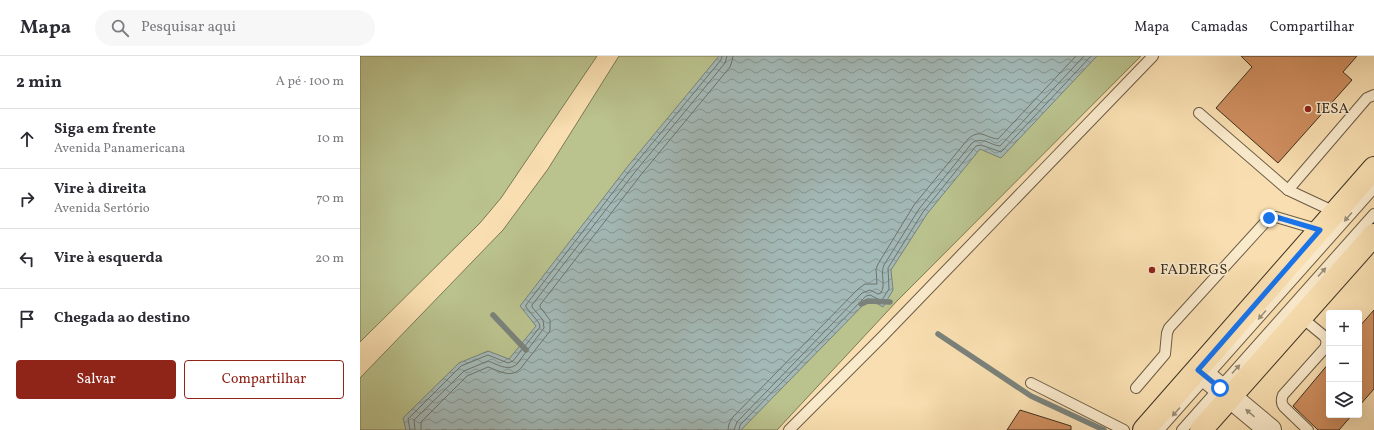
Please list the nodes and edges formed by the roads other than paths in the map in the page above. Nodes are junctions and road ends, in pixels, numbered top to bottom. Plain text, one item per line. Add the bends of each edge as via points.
1 (1153, 56) edge
2 (1374, 95) edge
3 (1199, 113) dead end
4 (1374, 168) edge
5 (1374, 188) edge
6 (1288, 190) junction
7 (1335, 212) junction
8 (1374, 214) edge
9 (1320, 230) junction
10 (1374, 235) edge
11 (1301, 317) junction
12 (1213, 383) junction
13 (1031, 384) dead end
14 (1136, 388) dead end
15 (789, 430) edge
16 (1124, 430) edge
17 (1144, 430) edge
18 (1159, 430) edge
19 (1182, 430) edge
20 (1200, 430) edge
21 (1270, 430) edge
22 (1308, 430) edge

1 - 15 lane
2 - 6 lane via 1367,98
3 - 6 lane
4 - 7 main road
5 -> 12 lane
6 - 7 lane
7 - 9 main road
12 -> 8 lane
9 - 12 main road
9 - 14 lane via 1276,217 1269,218 1169,328 1165,354
10 - 11 main road
11 - 12 main road
11 - 22 lane via 1324,336 1327,344 1281,399 1282,404
12 - 17 main road
12 -> 18 lane
12 - 19 lane
12 - 20 main road
21 -> 12 street
13 - 16 lane

